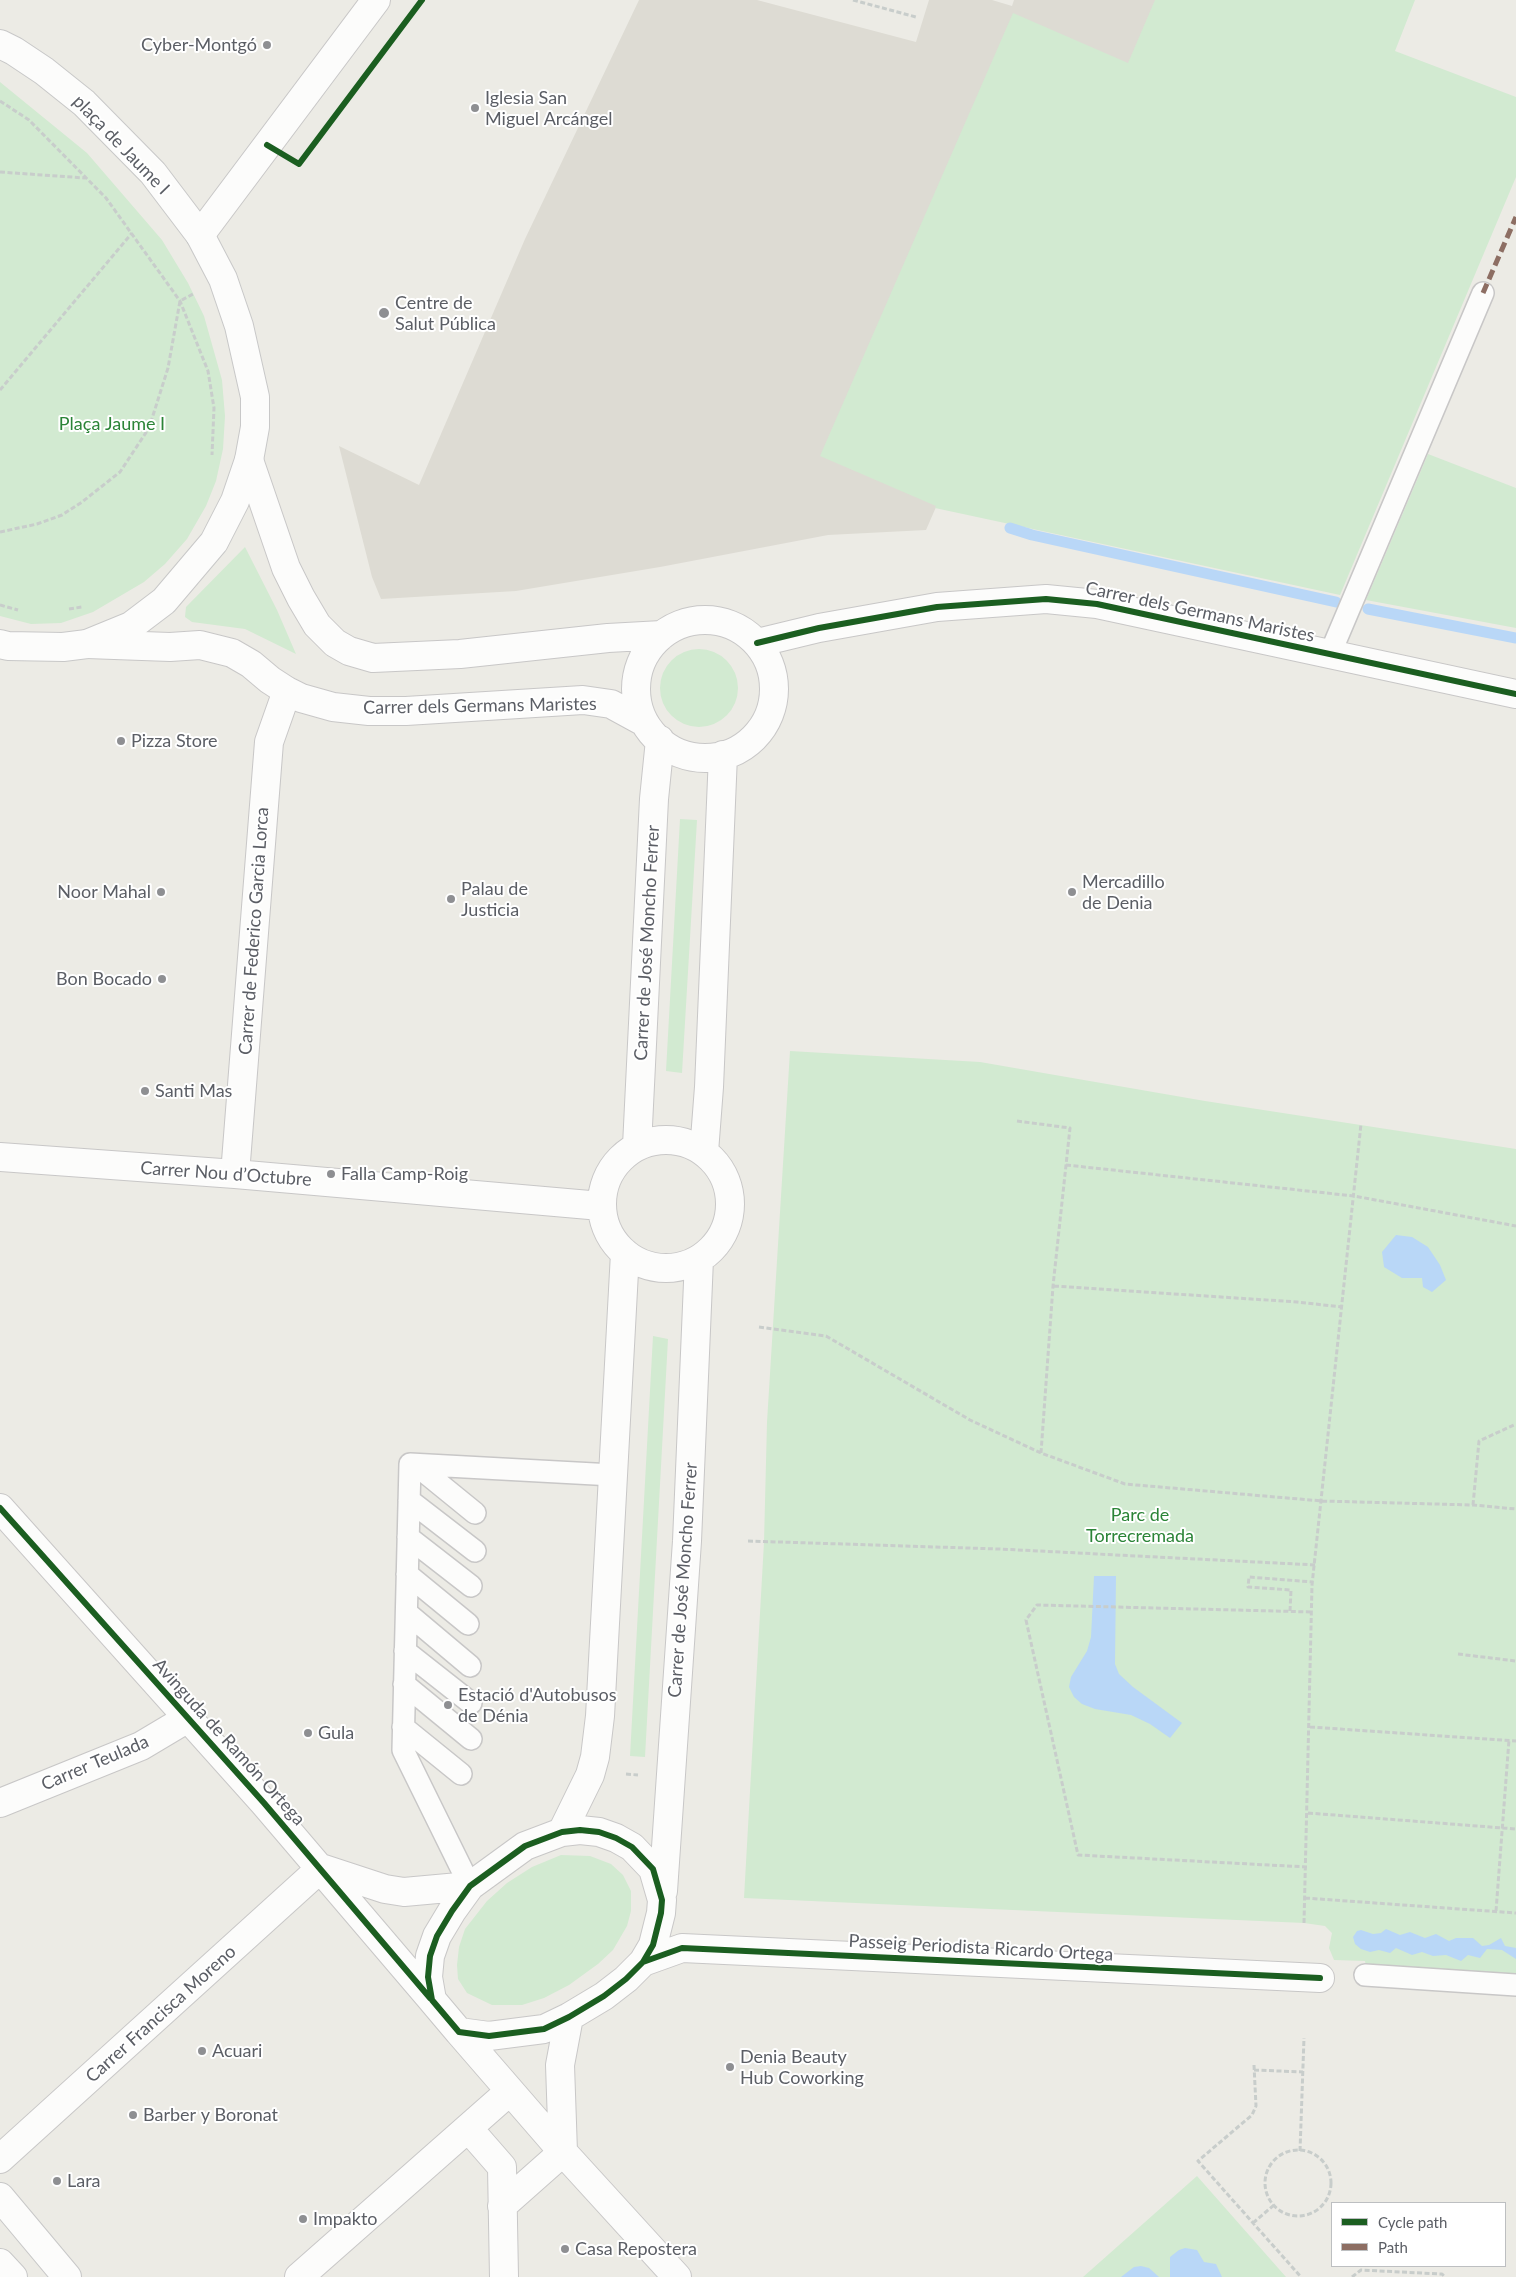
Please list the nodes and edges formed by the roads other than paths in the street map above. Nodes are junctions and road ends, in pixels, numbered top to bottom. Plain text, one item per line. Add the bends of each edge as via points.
1 (376, 0) edge
2 (0, 44) edge
3 (200, 236) junction
4 (1483, 294) dead end
5 (249, 460) junction
6 (662, 635) junction
7 (757, 643) junction
8 (0, 644) edge
9 (87, 644) junction
10 (1330, 654) junction
11 (287, 691) junction
12 (1516, 694) edge
13 (652, 731) junction
14 (723, 756) junction
15 (636, 1146) junction
16 (704, 1152) junction
17 (0, 1157) edge
18 (235, 1174) junction
19 (601, 1206) junction
20 (625, 1253) junction
21 (699, 1259) junction
22 (416, 1465) junction
23 (613, 1475) junction
24 (409, 1500) junction
25 (0, 1508) edge
26 (475, 1513) dead end
27 (408, 1538) junction
28 (475, 1551) dead end
29 (407, 1574) junction
30 (471, 1586) dead end
31 (407, 1614) junction
32 (468, 1624) dead end
33 (406, 1651) junction
34 (470, 1666) dead end
35 (404, 1684) junction
36 (471, 1703) dead end
37 (188, 1718) junction
38 (403, 1727) junction
39 (471, 1740) dead end
40 (461, 1774) dead end
41 (0, 1803) edge
42 (562, 1832) junction
43 (321, 1868) junction
44 (470, 1886) junction
45 (662, 1900) junction
46 (643, 1962) junction
47 (1365, 1975) dead end
48 (1320, 1978) dead end
49 (1516, 1985) edge
50 (432, 2000) junction
51 (569, 2017) junction
52 (459, 2032) junction
53 (510, 2091) junction
54 (468, 2128) junction
55 (563, 2152) junction
56 (0, 2159) edge
57 (0, 2197) edge
58 (502, 2206) junction
59 (0, 2263) edge
60 (13, 2277) edge
61 (67, 2277) edge
62 (300, 2277) edge
63 (504, 2277) edge
64 (677, 2277) edge

1 - 3 street
2 - 3 street, plaça de Jaume I via 44,71 84,103 153,173
3 - 5 street, plaça de Jaume I via 223,279 248,361 255,397 255,427
4 - 10 lane
5 - 6 street via 286,568 301,598 317,624 335,643 349,651 373,658 460,654
5 - 9 street, plaça de Jaume I via 235,501 214,542 189,574 164,601 131,626
6 - 7 street via 677,626 711,620 744,631
6 - 13 street via 646,652 637,675 637,699
7 - 10 street, Carrer dels Germans Maristes via 819,628 937,607 1046,599 1097,604
7 - 14 street via 768,660 774,679 774,699 768,718 757,735 742,748
8 - 9 street, plaça de Jaume I via 62,647
9 - 11 street, Carrer dels Germans Maristes via 200,645 232,653
10 - 12 street, Carrer dels Germans Maristes
11 - 13 street, Carrer dels Germans Maristes via 333,707 369,711 584,700 611,704
11 - 18 street, Carrer de Federico Garcia Lorca via 268,742
13 - 14 street via 678,753 701,758
13 - 15 street, Carrer de José Moncho Ferrer via 654,799
14 - 16 street
15 - 16 street via 662,1139 685,1142
15 - 19 street via 611,1169
16 - 21 street via 718,1165 730,1198 729,1216 723,1233 713,1248
17 - 18 street, Carrer Nou d’Octubre
18 - 19 street, Carrer Nou d’Octubre
19 - 20 street via 612,1240
20 - 21 street via 638,1262 669,1268
20 - 23 street
21 - 45 street, Carrer de José Moncho Ferrer via 687,1541
22 - 23 lane
22 - 24 lane via 410,1464
22 - 26 lane
23 - 42 street via 596,1757 581,1797
24 - 27 lane
24 - 28 lane
25 - 37 street, Avinguda de Ramón Ortega
27 - 29 lane
27 - 30 lane
29 - 31 lane
29 - 32 lane
31 - 33 lane
31 - 34 lane
33 - 35 lane
33 - 36 lane
35 - 38 lane
35 - 39 lane
37 - 41 street, Carrer Teulada via 141,1746
37 - 43 street, Avinguda de Ramón Ortega
38 - 40 lane
38 - 44 lane via 403,1750
42 - 44 street via 525,1846
42 - 45 street via 599,1832 632,1847 653,1868
43 - 44 street, Avinguda de Ramón Ortega via 367,1884 404,1892
43 - 50 street, Avinguda de Ramón Ortega
43 - 56 street, Carrer Francisca Moreno
44 - 50 street via 437,1936 430,1956 428,1977
45 - 46 street, Carrer de José Moncho Ferrer via 653,1945
46 - 48 street, Passeig Periodista Ricardo Ortega via 682,1948
46 - 51 street via 604,1996
47 - 49 lane
50 - 52 street, Avinguda de Ramón Ortega
51 - 52 street via 544,2029 515,2034 489,2036
51 - 55 street via 560,2065
52 - 53 street
53 - 54 street
53 - 55 street
54 - 58 street via 502,2167
54 - 62 street
55 - 58 street
55 - 64 street
57 - 61 street
58 - 63 street
59 - 60 street

